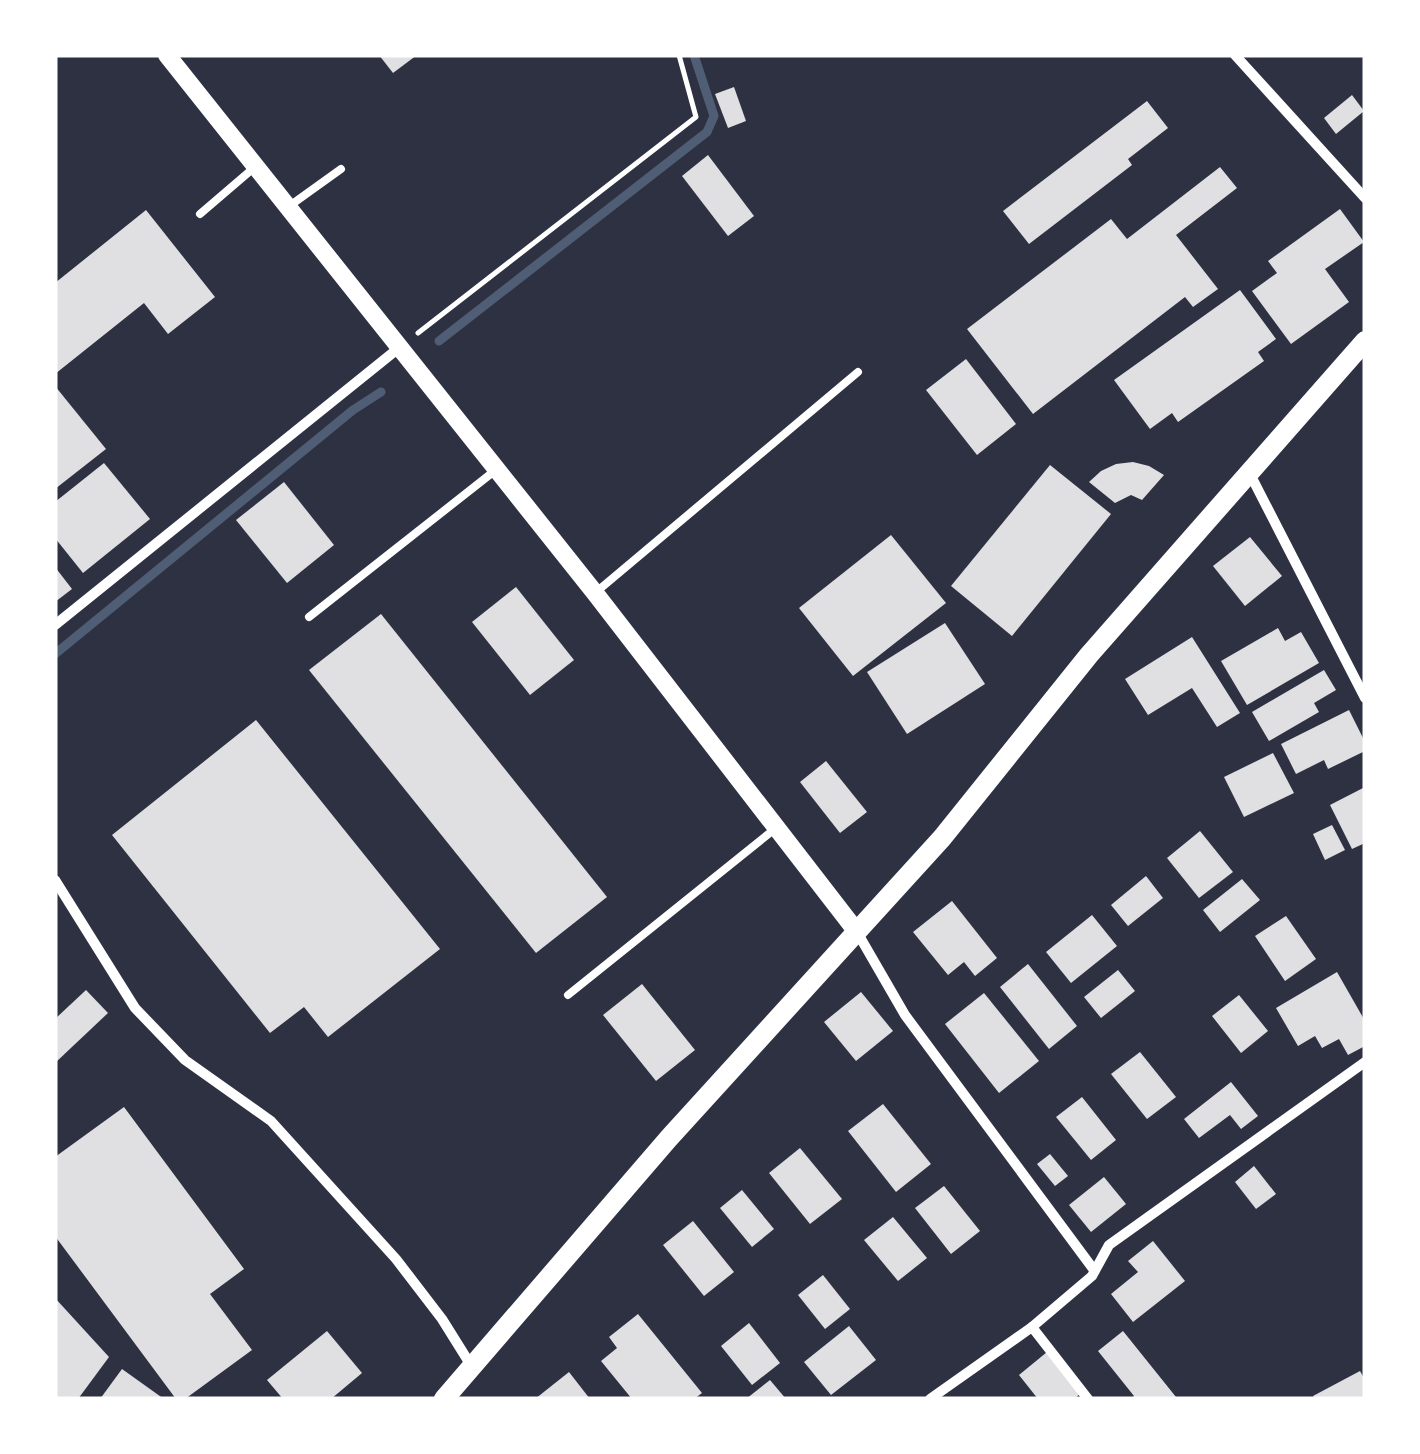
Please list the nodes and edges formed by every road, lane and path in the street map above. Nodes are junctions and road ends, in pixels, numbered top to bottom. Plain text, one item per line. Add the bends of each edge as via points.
1 (167, 55) edge
2 (679, 55) edge
3 (1235, 55) edge
4 (256, 166) junction
5 (341, 168) dead end
6 (1365, 198) edge
7 (288, 207) junction
8 (200, 214) dead end
9 (1365, 340) edge
10 (400, 347) junction
11 (858, 372) dead end
12 (497, 469) junction
13 (1250, 473) junction
14 (595, 593) junction
15 (309, 617) dead end
16 (55, 624) edge
17 (1365, 698) edge
18 (776, 828) junction
19 (55, 880) edge
20 (857, 932) junction
21 (568, 995) dead end
22 (1365, 1062) edge
23 (1094, 1270) junction
24 (1032, 1328) junction
25 (472, 1367) junction
26 (444, 1399) edge
27 (930, 1399) edge
28 (1088, 1399) edge

1 - 4 street
2 - 10 path via 696,117
3 - 6 street
4 - 7 street
4 - 8 lane
5 - 7 lane
7 - 10 street
9 - 13 main road
10 - 12 street
10 - 16 street
11 - 14 lane
12 - 14 street
12 - 15 lane
13 - 17 street
13 - 20 main road
14 - 18 street
18 - 20 street
18 - 21 lane
19 - 25 street via 135,1008 184,1060 271,1121 396,1258
20 - 23 street via 905,1015
20 - 25 main road
22 - 23 street via 1109,1245
23 - 24 street
24 - 27 street
24 - 28 street
25 - 26 main road

